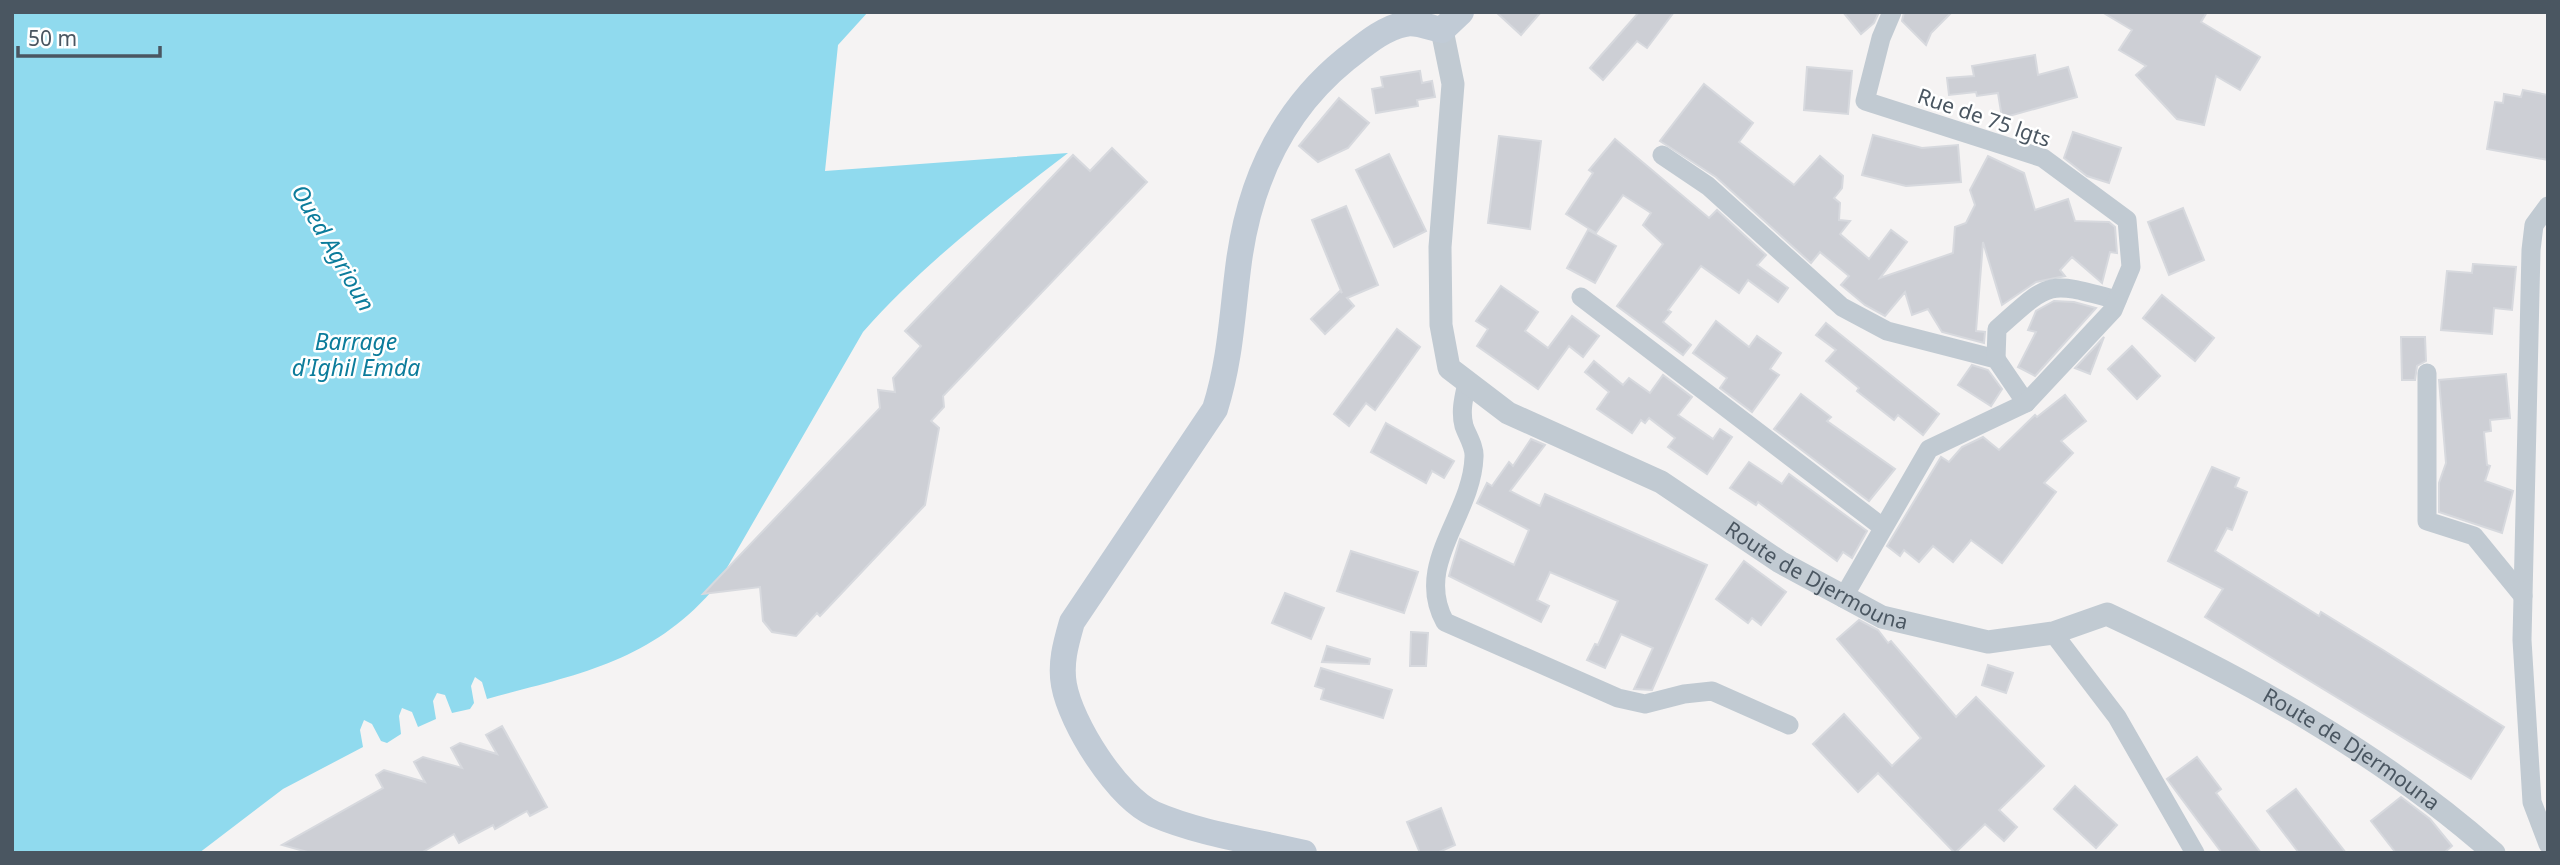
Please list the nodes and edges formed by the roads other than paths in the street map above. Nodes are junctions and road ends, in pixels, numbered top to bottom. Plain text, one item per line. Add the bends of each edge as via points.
1 (1892, 12) edge
2 (1451, 21) edge
3 (1662, 155) dead end
4 (2548, 205) edge
5 (1581, 297) dead end
6 (2118, 300) junction
7 (1996, 359) junction
8 (2427, 373) dead end
9 (1468, 383) junction
10 (2026, 403) junction
11 (1881, 526) junction
12 (2523, 596) junction
13 (1843, 598) junction
14 (2053, 633) junction
15 (1789, 725) dead end
16 (2548, 844) edge
17 (1304, 853) edge
18 (2196, 853) edge
19 (2494, 853) edge

1 - 6 street, Rue de 75 lgts via 1865,102 2043,158 2127,220 2131,267
2 - 9 street, Route de Djermouna via 1453,84 1440,247 1441,325 1449,368
2 - 17 main road via 1406,23 1369,41 1323,78 1294,110 1267,156 1248,213 1233,330 1215,409 1072,622 1063,650 1063,685 1074,715 1104,766 1150,813
3 - 7 street via 1708,186 1842,307 1887,331
4 - 12 street via 2534,225 2531,250
5 - 11 street
6 - 7 street via 2063,286 2040,291 1997,329
6 - 10 street, Rue de 75 lgts
7 - 10 street
8 - 12 street via 2427,521 2474,536
9 - 13 street, Route de Djermouna via 1508,413 1661,482 1780,562
9 - 15 street via 1462,410 1475,455 1433,588 1444,622 1618,698 1645,704 1712,691
10 - 11 street, Rue de 75 lgts via 1929,449
11 - 13 street, Rue de 75 lgts
12 - 16 street via 2532,802
13 - 14 street, Route de Djermouna via 1882,617 1988,642
14 - 18 street via 2117,717
14 - 19 street, Route de Djermouna via 2107,614 2214,664 2418,788

